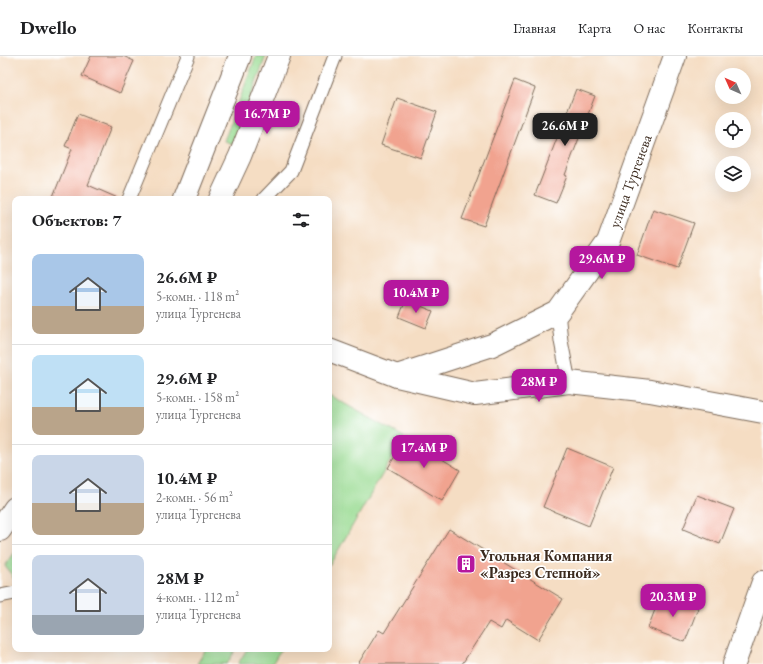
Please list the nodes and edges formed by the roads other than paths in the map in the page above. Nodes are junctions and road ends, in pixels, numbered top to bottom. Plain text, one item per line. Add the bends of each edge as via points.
1 (188, 56) edge
2 (240, 56) edge
3 (279, 56) edge
4 (335, 56) edge
5 (675, 56) edge
6 (130, 196) edge
7 (185, 196) edge
8 (221, 196) edge
9 (267, 196) edge
10 (558, 312) junction
11 (332, 351) edge
12 (397, 376) junction
13 (569, 382) junction
14 (763, 412) edge
15 (12, 512) edge
16 (0, 530) edge
17 (763, 582) edge
18 (12, 594) edge
19 (0, 596) edge
20 (734, 664) edge

1 - 6 lane
2 - 7 street
3 - 8 street
4 - 9 lane via 292,171
5 - 10 street, улица Тургенева via 608,242
10 - 12 street, улица Тургенева via 492,345
10 - 13 lane
11 - 12 street
12 - 13 street via 475,394
13 - 14 street via 650,391
15 - 16 street
17 - 20 street
18 - 19 lane

